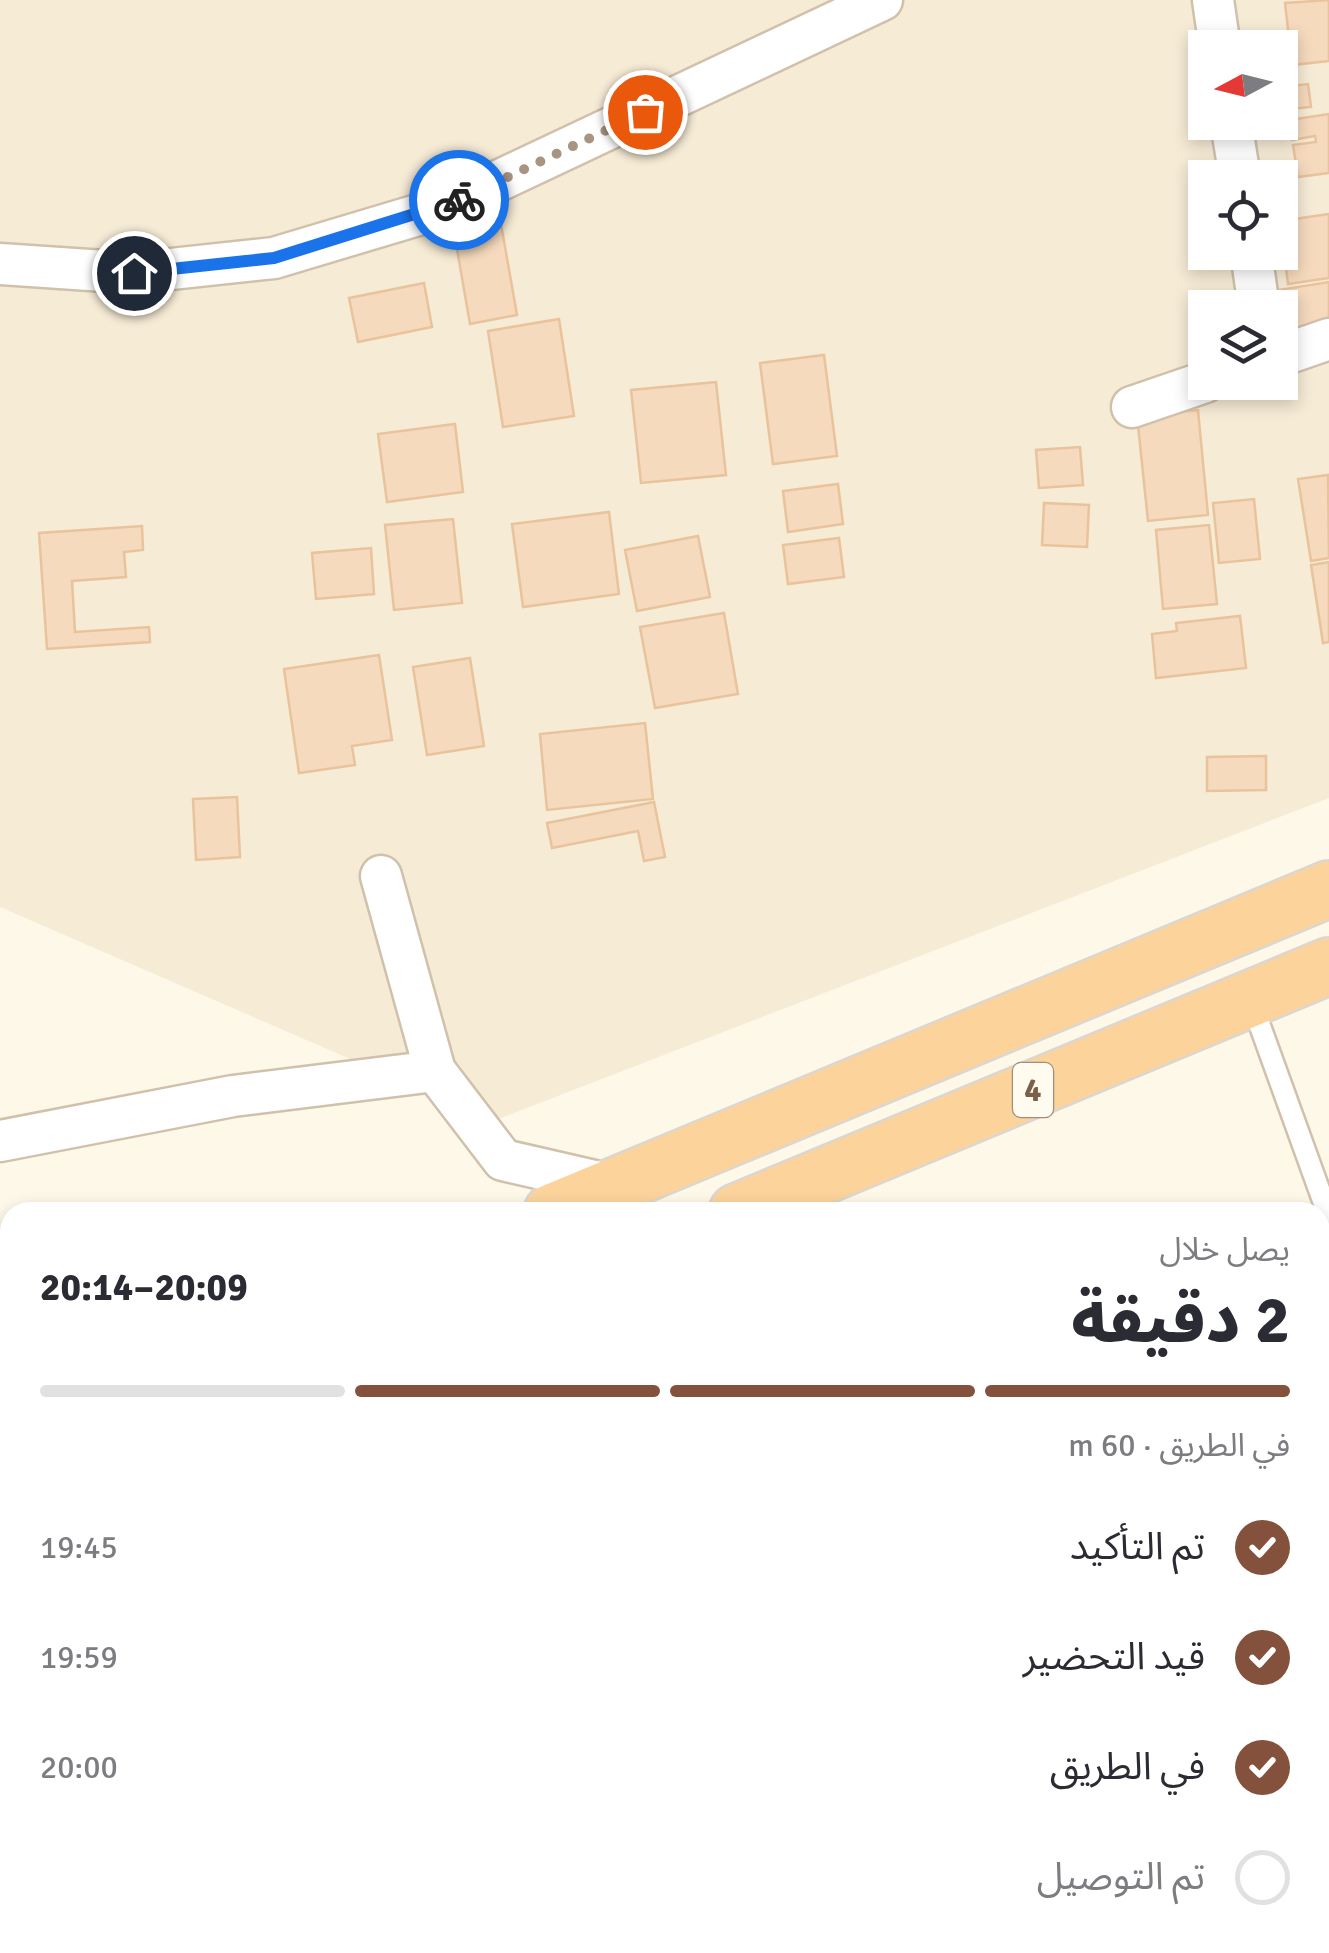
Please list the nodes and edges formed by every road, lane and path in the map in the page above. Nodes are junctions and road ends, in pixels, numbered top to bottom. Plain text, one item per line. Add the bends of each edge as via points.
1 (882, 0) edge
2 (1213, 0) edge
3 (1217, 30) edge
4 (0, 264) edge
5 (1329, 339) edge
6 (1298, 350) edge
7 (1188, 388) edge
8 (1132, 407) dead end
9 (382, 876) dead end
10 (1329, 889) edge
11 (1329, 966) edge
12 (1251, 999) junction
13 (436, 1071) junction
14 (0, 1141) edge
15 (616, 1186) junction
16 (577, 1202) edge
17 (761, 1202) edge
18 (1324, 1202) edge

1 - 4 street via 441,208 274,258 134,273
2 - 3 street
5 - 6 street
7 - 8 street
9 - 13 street
10 - 15 highway
11 - 12 highway, 4
12 - 17 highway, 4
12 - 18 lane
13 - 14 street via 233,1096
13 - 15 street via 503,1160
15 - 16 highway

